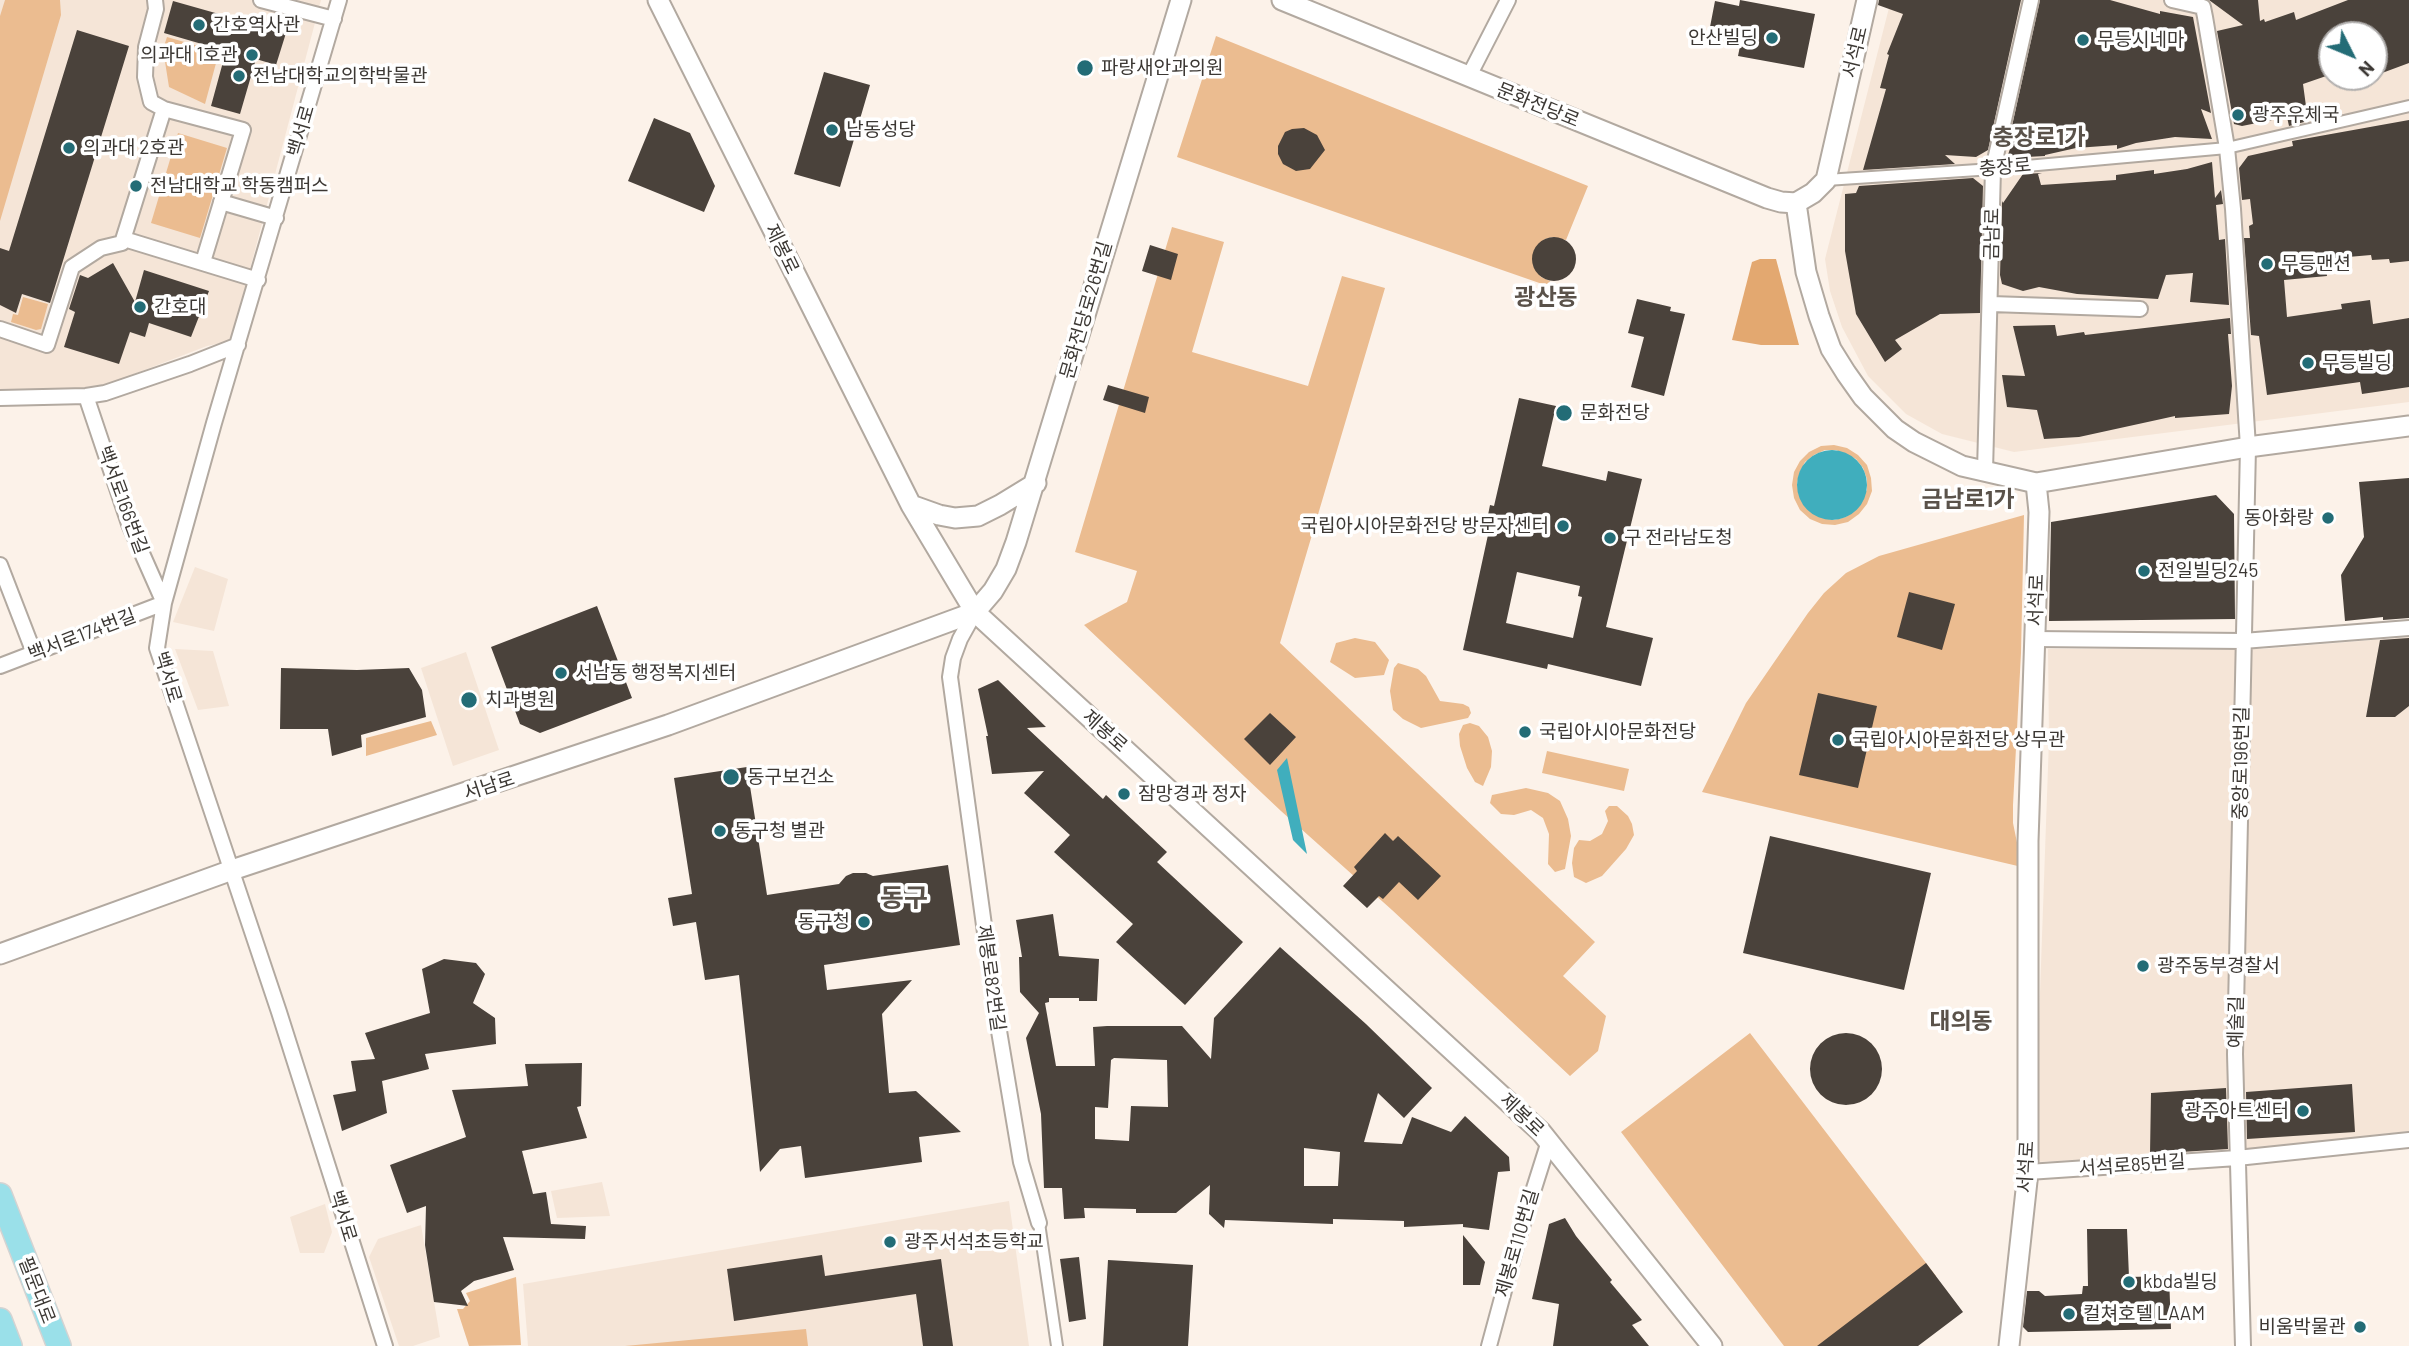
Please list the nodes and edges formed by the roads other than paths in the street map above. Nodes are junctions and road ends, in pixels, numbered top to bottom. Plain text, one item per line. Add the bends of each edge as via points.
1 (155, 0) edge
2 (261, 0) edge
3 (339, 0) edge
4 (658, 0) edge
5 (1181, 0) edge
6 (1282, 0) edge
7 (1508, 0) edge
8 (1867, 0) edge
9 (2031, 0) edge
10 (2172, 0) edge
11 (2204, 8) edge
12 (334, 19) junction
13 (1469, 76) junction
14 (2409, 106) edge
15 (164, 109) junction
16 (2227, 148) junction
17 (1993, 169) junction
18 (1826, 180) junction
19 (221, 202) junction
20 (1796, 203) junction
21 (276, 218) junction
22 (124, 239) junction
23 (203, 262) junction
24 (258, 280) junction
25 (1991, 304) junction
26 (2140, 309) dead end
27 (0, 329) edge
28 (238, 345) junction
29 (86, 396) junction
30 (0, 398) edge
31 (2409, 426) edge
32 (2248, 447) junction
33 (1985, 471) junction
34 (1036, 483) junction
35 (2036, 483) junction
36 (911, 505) junction
37 (0, 565) edge
38 (164, 603) junction
39 (975, 612) junction
40 (2409, 628) edge
41 (2035, 639) junction
42 (2243, 641) junction
43 (34, 653) junction
44 (0, 666) edge
45 (232, 870) junction
46 (2240, 885) joint
47 (0, 954) edge
48 (1549, 1140) junction
49 (2409, 1140) edge
50 (2237, 1158) junction
51 (2028, 1172) junction
52 (0, 1195) edge
53 (1039, 1223) joint
54 (0, 1320) edge
55 (10, 1346) edge
56 (59, 1346) edge
57 (384, 1346) edge
58 (1057, 1346) edge
59 (1489, 1346) edge
60 (1712, 1346) edge
61 (2009, 1346) edge
62 (2243, 1346) edge

1 - 15 street via 145,77 151,102
2 - 12 street
3 - 12 street, 백서로
4 - 36 street, 제봉로
5 - 34 street, 문화전당로26번길
6 - 13 street, 문화전당로
7 - 13 street
8 - 18 street, 서석로
9 - 17 street, 금남로
10 - 11 street
11 - 16 street
12 - 21 street, 백서로
13 - 20 street, 문화전당로 via 1767,198
14 - 16 street, 충장로
15 - 19 street via 243,130
15 - 22 street
16 - 17 street, 충장로
16 - 32 street
17 - 18 street, 충장로
17 - 25 street, 금남로
18 - 20 street
19 - 21 street
19 - 23 street
20 - 33 street via 1804,262 1819,316 1846,373 1895,429 1945,459
21 - 24 street, 백서로
22 - 23 street
22 - 27 street via 72,267 47,345
23 - 24 street
24 - 28 street, 백서로
25 - 26 street
25 - 33 street, 금남로
28 - 29 street
28 - 38 street, 백서로
29 - 30 street
29 - 38 street, 백서로166번길 via 129,524
31 - 32 street
32 - 35 street
32 - 42 street
33 - 35 street
34 - 36 street via 978,516 947,516
34 - 39 street, 문화전당로26번길 via 1006,569
35 - 41 street, 서석로
36 - 39 street, 제봉로
37 - 43 street
38 - 43 street, 백서로174번길
38 - 45 street, 백서로 via 157,648
39 - 45 street, 서남로 via 668,725
39 - 48 street, 제봉로
39 - 53 street, 제봉로82번길 via 960,639 950,677 996,1013 1021,1162
40 - 42 street
41 - 42 street
41 - 51 street, 서석로 via 2028,841
42 - 46 street, 중앙로196번길
43 - 44 street, 백서로174번길
45 - 47 street, 서남로
45 - 57 street, 백서로
46 - 50 street, 예술길
48 - 59 street, 제봉로110번길
48 - 60 street, 제봉로
49 - 50 street, 서석로85번길
50 - 51 street, 서석로85번길
50 - 62 street
51 - 61 street, 서석로
52 - 56 main road, 필문대로
53 - 58 street, 제봉로82번길
54 - 55 main road

